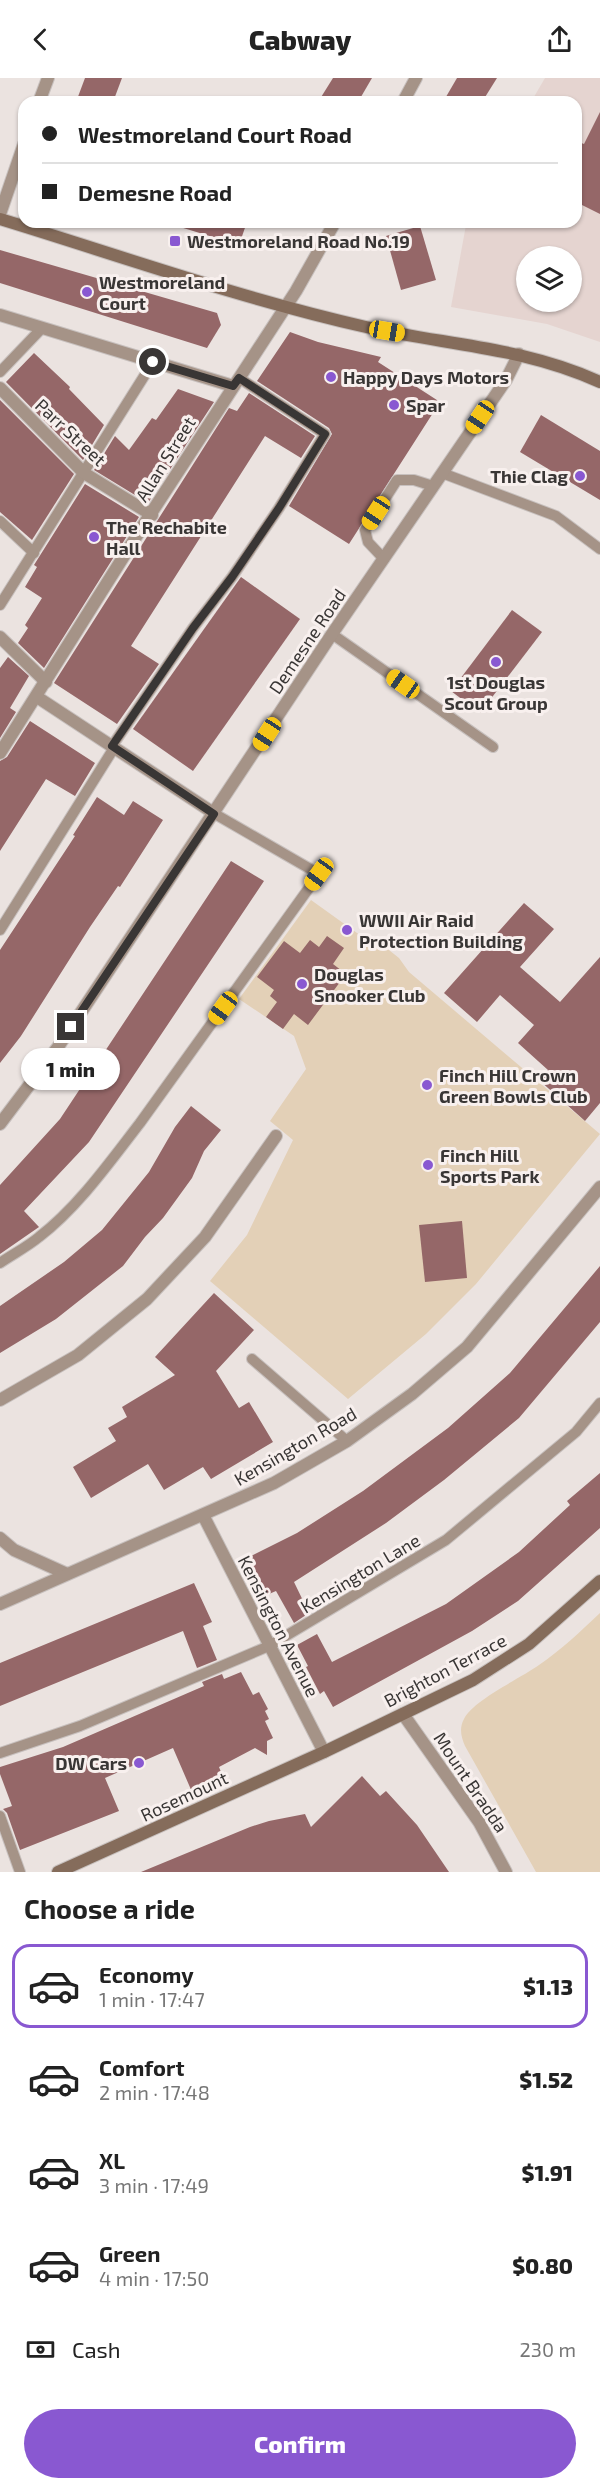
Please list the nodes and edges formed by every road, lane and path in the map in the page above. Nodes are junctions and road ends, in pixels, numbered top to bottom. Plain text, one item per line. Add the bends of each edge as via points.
1 (48, 78) edge
2 (416, 78) edge
3 (41, 96) edge
4 (406, 96) edge
5 (18, 162) edge
6 (0, 214) edge
7 (0, 219) edge
8 (18, 224) edge
9 (29, 228) edge
10 (331, 228) edge
11 (285, 306) junction
12 (0, 315) edge
13 (42, 328) junction
14 (519, 354) junction
15 (153, 362) junction
16 (0, 372) edge
17 (236, 382) junction
18 (600, 382) edge
19 (0, 388) edge
20 (84, 473) junction
21 (442, 473) junction
22 (433, 486) junction
23 (152, 514) junction
24 (0, 521) edge
25 (600, 549) edge
26 (33, 553) junction
27 (384, 559) junction
28 (0, 605) edge
29 (332, 634) junction
30 (0, 637) edge
31 (46, 682) junction
32 (37, 697) junction
33 (113, 747) junction
34 (493, 747) dead end
35 (0, 753) edge
36 (214, 814) junction
37 (0, 930) edge
38 (0, 1124) edge
39 (276, 1136) dead end
40 (600, 1187) edge
41 (0, 1263) edge
42 (252, 1359) dead end
43 (0, 1400) edge
44 (600, 1403) edge
45 (347, 1441) junction
46 (203, 1515) junction
47 (0, 1538) edge
48 (67, 1574) junction
49 (600, 1581) edge
50 (0, 1604) edge
51 (269, 1646) junction
52 (403, 1714) junction
53 (324, 1752) junction
54 (0, 1753) edge
55 (0, 1816) edge
56 (20, 1872) edge
57 (58, 1872) edge
58 (506, 1872) edge

1 - 3 street
2 - 4 street
5 - 6 street
7 - 8 main road
9 - 11 main road
10 - 11 street, Allan Street
11 - 14 main road via 368,327
11 - 17 street, Allan Street
12 - 13 street
13 - 15 street
13 - 16 lane
14 - 18 main road
14 - 21 street, Demesne Road via 506,380
15 - 17 street
15 - 20 lane
17 - 23 street, Allan Street
17 - 33 lane via 325,434 279,508
19 - 20 street, Parr Street
20 - 23 street, Parr Street
20 - 26 lane
21 - 22 street, Demesne Road
21 - 25 lane via 556,516
22 - 27 street, Demesne Road
22 - 27 lane via 397,480 365,530 368,542
23 - 31 street, Allan Street
24 - 26 lane
26 - 28 lane
27 - 29 street, Demesne Road
29 - 34 lane
29 - 36 street, Demesne Road
30 - 31 street
31 - 32 street, Allan Street
32 - 33 street
32 - 35 street, Allan Street
33 - 36 street
33 - 37 lane
36 - 38 street, Demesne Road via 58,1047
36 - 41 lane via 319,874 109,1163 39,1237
39 - 43 street via 205,1237 147,1299 78,1355
40 - 45 street, Kensington Road via 468,1347
42 - 45 lane
44 - 51 lane, Kensington Lane via 576,1432 446,1540
45 - 46 street, Kensington Road via 274,1483
46 - 48 street, Kensington Road
46 - 51 street, Kensington Avenue
47 - 48 street via 14,1550
48 - 50 street, Kensington Road
49 - 52 main road, Brighton Terrace via 529,1644 473,1680
51 - 53 street, Kensington Avenue
51 - 54 lane, Kensington Lane via 80,1726
52 - 53 main road, Brighton Terrace
52 - 58 street, Mount Bradda via 479,1822
53 - 57 main road, Rosemount
55 - 56 lane

